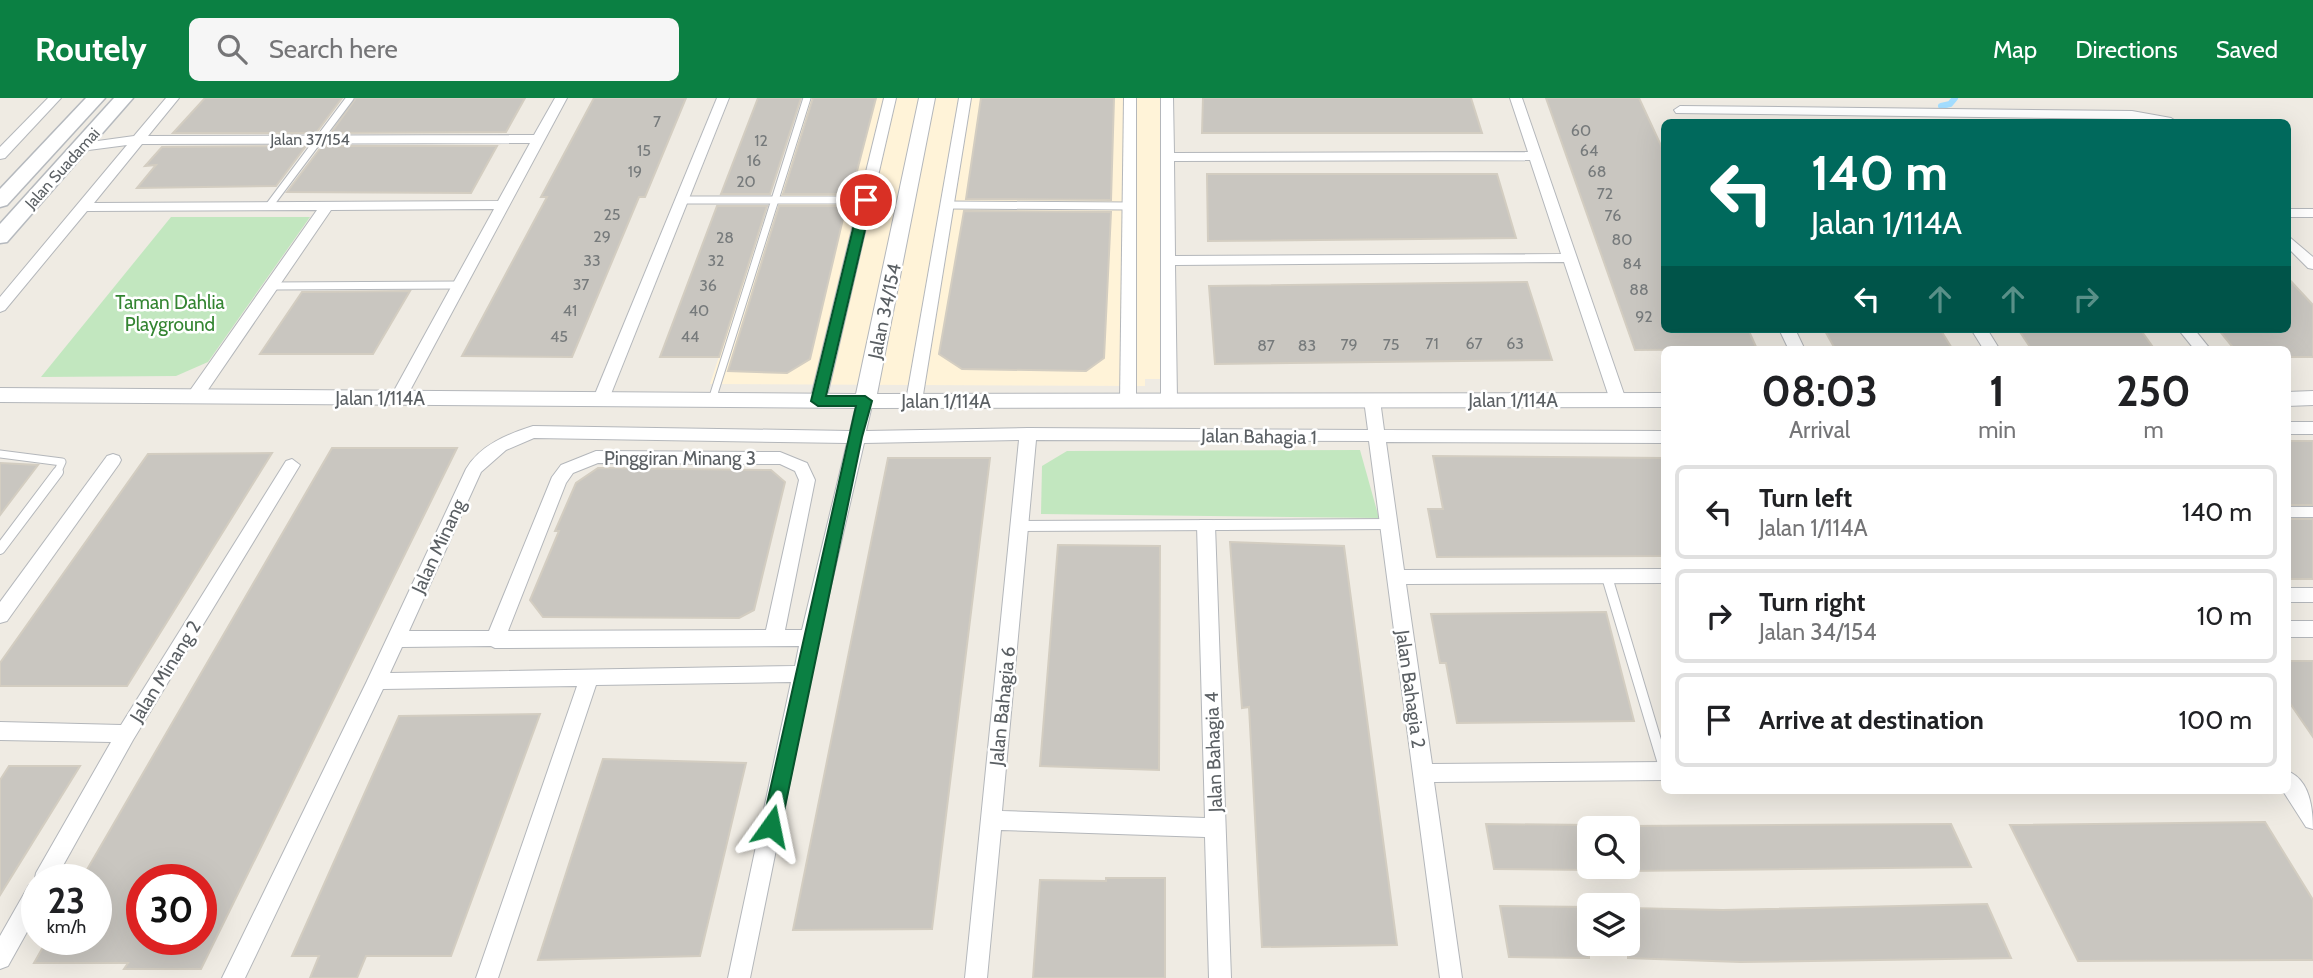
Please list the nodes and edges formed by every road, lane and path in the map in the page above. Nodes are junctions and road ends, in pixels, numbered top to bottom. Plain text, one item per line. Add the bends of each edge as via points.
1 (55, 98) edge
2 (96, 98) edge
3 (124, 98) edge
4 (173, 98) edge
5 (349, 98) edge
6 (561, 98) edge
7 (723, 98) edge
8 (807, 98) edge
9 (890, 98) edge
10 (927, 98) edge
11 (965, 98) edge
12 (1130, 98) edge
13 (1167, 98) edge
14 (1516, 98) edge
15 (1832, 98) edge
16 (1680, 110) edge
17 (1845, 118) edge
18 (2017, 118) edge
19 (2154, 119) edge
20 (319, 139) junction
21 (539, 139) junction
22 (137, 140) junction
23 (80, 147) junction
24 (1, 153) edge
25 (1535, 156) junction
26 (1167, 157) junction
27 (681, 200) junction
28 (775, 200) junction
29 (866, 200) junction
30 (0, 201) edge
31 (503, 205) junction
32 (949, 205) junction
33 (269, 206) junction
34 (327, 206) junction
35 (1129, 206) junction
36 (82, 207) junction
37 (2291, 212) edge
38 (2313, 212) edge
39 (0, 237) edge
40 (2291, 243) edge
41 (1570, 258) junction
42 (1168, 261) junction
43 (2313, 265) edge
44 (459, 285) junction
45 (272, 286) junction
46 (0, 307) edge
47 (195, 396) junction
48 (6, 398) edge
49 (398, 398) junction
50 (2291, 398) edge
51 (2313, 398) edge
52 (601, 399) junction
53 (712, 400) junction
54 (1169, 400) junction
55 (1372, 400) junction
56 (1618, 400) junction
57 (1661, 400) edge
58 (818, 401) junction
59 (865, 401) junction
60 (914, 401) junction
61 (1128, 401) junction
62 (2291, 428) edge
63 (2313, 428) edge
64 (1028, 434) junction
65 (855, 437) junction
66 (1377, 437) junction
67 (1661, 437) edge
68 (0, 454) edge
69 (113, 460) dead end
70 (292, 465) dead end
71 (2291, 512) edge
72 (2313, 512) edge
73 (1389, 524) junction
74 (1206, 525) junction
75 (1019, 526) junction
76 (0, 549) edge
77 (1661, 576) edge
78 (1396, 577) junction
79 (1606, 577) junction
80 (2291, 595) edge
81 (2313, 595) edge
82 (0, 616) edge
83 (2291, 629) edge
84 (2312, 630) edge
85 (774, 638) junction
86 (810, 638) junction
87 (396, 639) junction
88 (495, 640) junction
89 (803, 674) junction
90 (589, 679) junction
91 (377, 681) junction
92 (0, 731) edge
93 (126, 734) junction
94 (1661, 759) edge
95 (1661, 769) edge
96 (1423, 773) junction
97 (2291, 786) edge
98 (991, 820) junction
99 (2313, 820) edge
100 (1216, 828) junction
101 (53, 864) edge
102 (21, 921) edge
103 (0, 958) edge
104 (233, 978) edge
105 (487, 978) edge
106 (739, 978) edge
107 (975, 978) edge
108 (1220, 978) edge
109 (1451, 978) edge

1 - 24 street
2 - 30 main road, Jalan Suadamai
3 - 23 main road, Jalan Suadamai
4 - 22 street
5 - 20 lane
6 - 21 street
7 - 27 street
8 - 28 lane
9 - 29 street
10 - 59 street, Jalan 34/154
11 - 32 street
12 - 35 street
13 - 26 street
14 - 25 street
15 - 17 street
16 - 17 street
17 - 18 street
18 - 19 street via 2132,115
20 - 21 street, Jalan 37/154
20 - 22 street, Jalan 37/154
20 - 33 lane
21 - 31 street
22 - 23 street, Jalan 37/154
22 - 36 street
23 - 39 main road, Jalan Suadamai
25 - 26 street
25 - 41 street
26 - 42 street
27 - 28 lane
27 - 52 street
28 - 29 lane
28 - 53 lane
29 - 58 street
31 - 34 street
31 - 44 street
32 - 35 lane
32 - 60 street
33 - 34 street
33 - 36 street
34 - 45 street
35 - 61 street
36 - 46 street
37 - 38 street
40 - 43 street
41 - 42 street
41 - 56 street
42 - 54 street
44 - 45 lane
44 - 49 street
45 - 47 street
47 - 48 street, Jalan 1/114A
47 - 49 street, Jalan 1/114A
49 - 52 street, Jalan 1/114A
50 - 51 street
52 - 53 street, Jalan 1/114A
53 - 58 street, Jalan 1/114A
54 - 55 street, Jalan 1/114A
54 - 61 street, Jalan 1/114A
55 - 56 street, Jalan 1/114A
55 - 66 street, Jalan Bahagia 2
56 - 57 street, Jalan 1/114A
58 - 59 street, Jalan 1/114A
59 - 60 street, Jalan 1/114A
59 - 65 street
60 - 61 street, Jalan 1/114A
62 - 63 street
64 - 65 street, Jalan Bahagia 1
64 - 66 street, Jalan Bahagia 1
64 - 75 street, Jalan Bahagia 6
65 - 86 street
65 - 87 street, Jalan Minang via 533,432 513,438 496,446 474,469
66 - 67 street, Jalan Bahagia 1
66 - 73 street, Jalan Bahagia 2
68 - 76 lane via 62,462
69 - 82 street
70 - 93 street, Jalan Minang 2
71 - 72 lane
73 - 74 lane
73 - 78 street, Jalan Bahagia 2
74 - 75 lane
74 - 100 street, Jalan Bahagia 4
75 - 98 street, Jalan Bahagia 6
77 - 79 street
78 - 79 street
78 - 96 street, Jalan Bahagia 2
79 - 94 lane
80 - 81 street
83 - 84 street
85 - 86 street
85 - 88 street
85 - 88 street, Pinggiran Minang 3 via 807,480 805,470 780,457 596,457 567,470 558,481
86 - 89 street
87 - 88 street
87 - 91 street, Jalan Minang
89 - 90 street
89 - 106 street
90 - 91 street
90 - 105 street
91 - 104 street, Jalan Minang
92 - 93 street
93 - 101 street, Jalan Minang 2
95 - 96 street
96 - 109 street, Jalan Bahagia 2
97 - 99 street
98 - 100 street
98 - 107 street, Jalan Bahagia 6
100 - 108 street, Jalan Bahagia 4
102 - 103 street

